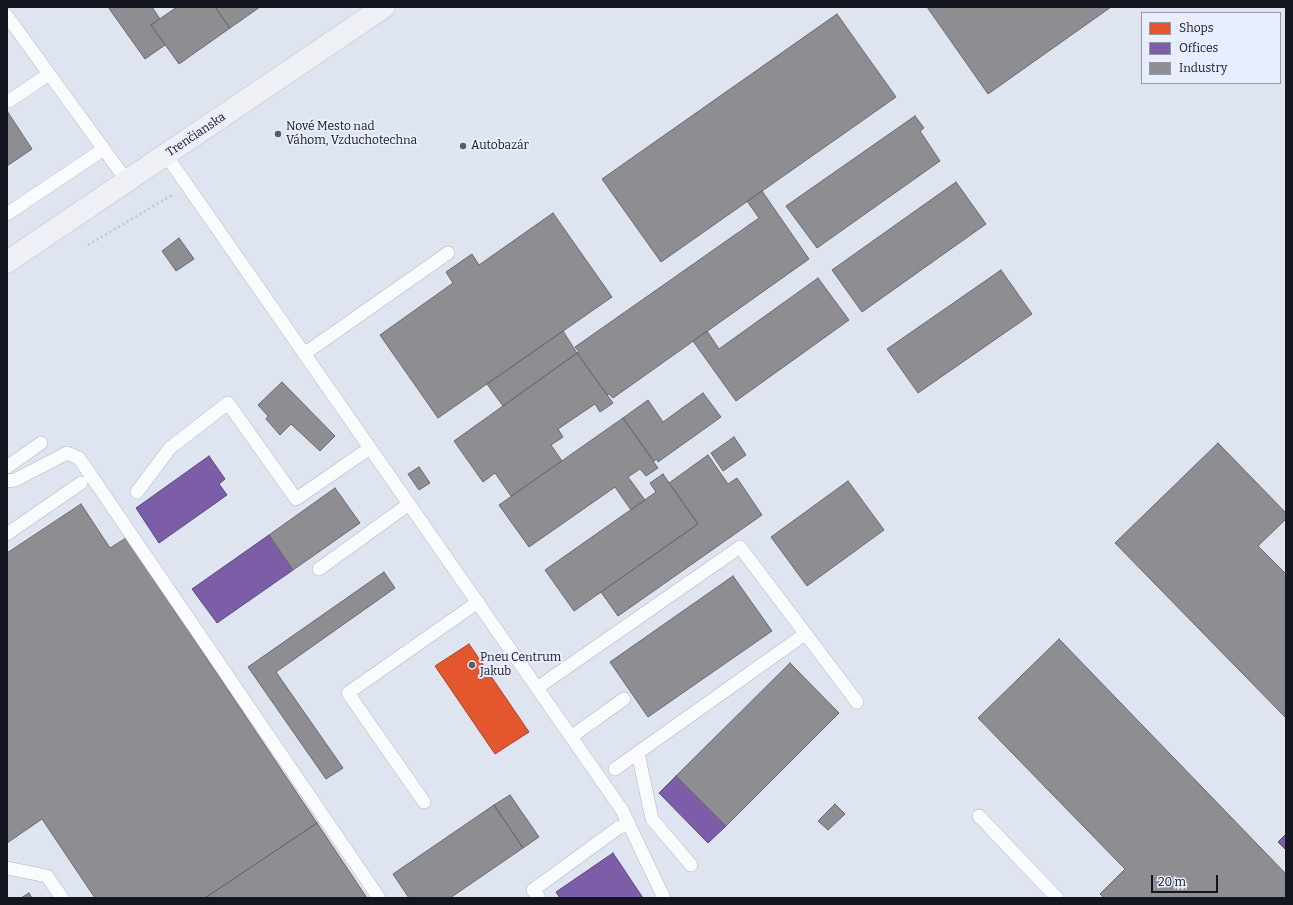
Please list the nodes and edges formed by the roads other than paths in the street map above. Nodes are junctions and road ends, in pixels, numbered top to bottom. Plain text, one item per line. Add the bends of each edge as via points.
1 (384, 7) edge
2 (7, 16) edge
3 (49, 74) junction
4 (9, 100) dead end
5 (104, 149) junction
6 (166, 154) junction
7 (127, 181) junction
8 (7, 214) edge
9 (448, 253) dead end
10 (7, 262) edge
11 (304, 354) junction
12 (41, 443) dead end
13 (370, 448) junction
14 (7, 466) edge
15 (7, 481) edge
16 (81, 483) dead end
17 (137, 492) dead end
18 (409, 504) junction
19 (7, 534) edge
20 (318, 569) dead end
21 (478, 602) junction
22 (806, 634) junction
23 (537, 688) junction
24 (624, 699) dead end
25 (857, 702) dead end
26 (571, 737) junction
27 (638, 753) junction
28 (615, 769) dead end
29 (424, 802) dead end
30 (979, 816) dead end
31 (629, 823) junction
32 (691, 865) dead end
33 (7, 868) edge
34 (62, 898) edge
35 (378, 898) edge
36 (539, 898) edge
37 (664, 898) edge
38 (1057, 898) edge

1 - 6 main road, Trenčianska
2 - 3 lane
3 - 4 lane
3 - 5 lane
5 - 7 lane
5 - 8 lane
6 - 7 main road, Trenčianska
6 - 11 lane
7 - 10 main road, Trenčianska
9 - 11 lane
11 - 13 lane
12 - 14 lane
13 - 17 lane via 296,500 228,403 170,448
13 - 18 lane
15 - 35 lane via 15,480 67,453 79,458
16 - 19 lane
18 - 20 lane
18 - 21 lane
21 - 23 lane
21 - 29 lane via 348,693
22 - 23 lane via 740,548
22 - 25 lane
22 - 27 lane
23 - 26 lane
24 - 26 lane
26 - 31 lane
27 - 28 lane
27 - 32 lane via 652,819
30 - 38 lane
31 - 36 lane via 618,828 533,890
31 - 37 lane
33 - 34 lane via 47,876

